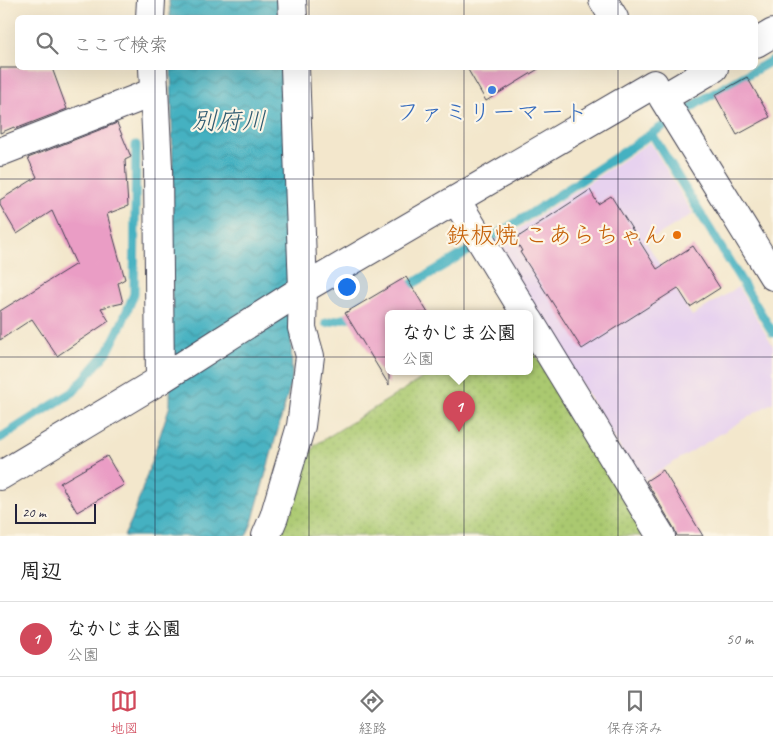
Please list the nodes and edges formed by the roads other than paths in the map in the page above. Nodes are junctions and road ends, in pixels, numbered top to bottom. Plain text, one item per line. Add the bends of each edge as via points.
1 (292, 0) edge
2 (603, 0) edge
3 (293, 15) edge
4 (612, 15) edge
5 (773, 33) edge
6 (758, 42) edge
7 (295, 70) edge
8 (708, 70) edge
9 (154, 80) edge
10 (657, 88) edge
11 (0, 152) edge
12 (456, 200) junction
13 (773, 276) edge
14 (303, 289) junction
15 (523, 310) edge
16 (533, 327) edge
17 (160, 380) junction
18 (0, 476) edge
19 (266, 536) edge
20 (661, 536) edge

1 - 3 street
2 - 4 street
5 - 6 street
7 - 14 street
8 - 10 street
9 - 11 street
9 - 17 street
10 - 12 street
10 - 13 street
12 - 14 street
12 - 15 street
14 - 17 street
14 - 19 street via 302,328 310,356 301,426
16 - 20 street
17 - 18 street

